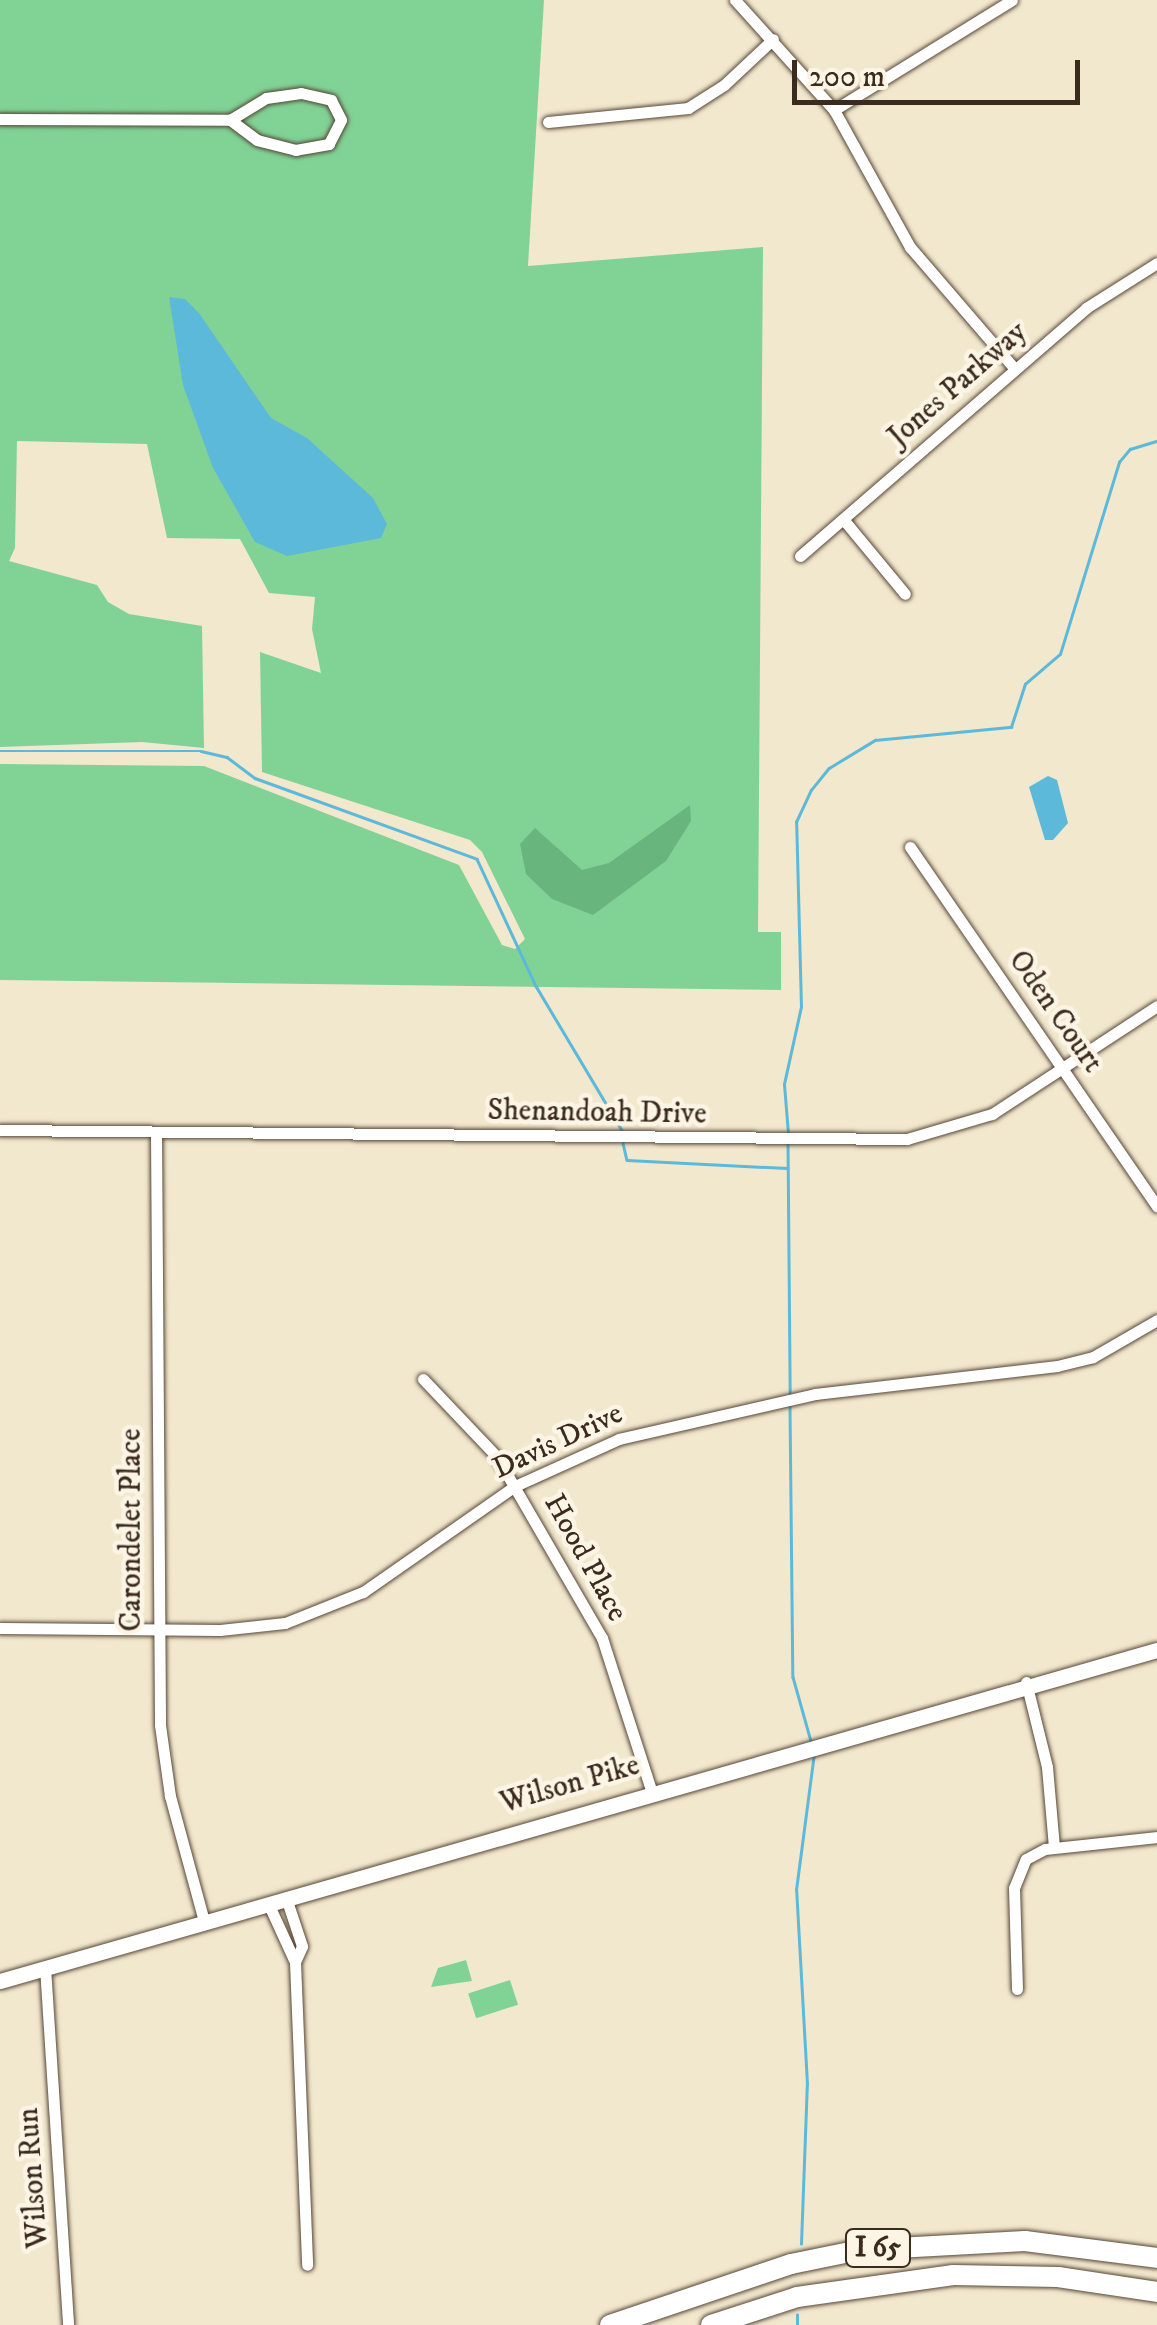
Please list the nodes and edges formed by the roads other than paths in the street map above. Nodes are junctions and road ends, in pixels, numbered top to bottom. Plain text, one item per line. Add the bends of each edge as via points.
1 (736, 0) edge
2 (1012, 0) edge
3 (772, 39) junction
4 (834, 110) junction
5 (0, 119) edge
6 (230, 120) junction
7 (548, 122) dead end
8 (1157, 263) edge
9 (1014, 369) junction
10 (843, 519) junction
11 (800, 556) dead end
12 (905, 594) dead end
13 (910, 847) dead end
14 (1157, 1006) edge
15 (1065, 1070) junction
16 (0, 1130) edge
17 (156, 1132) junction
18 (1157, 1206) edge
19 (1157, 1320) edge
20 (423, 1379) dead end
21 (515, 1486) junction
22 (0, 1628) edge
23 (158, 1629) junction
24 (1157, 1650) edge
25 (1026, 1682) junction
26 (651, 1790) junction
27 (1157, 1837) edge
28 (1054, 1847) junction
29 (286, 1898) junction
30 (268, 1903) junction
31 (204, 1921) junction
32 (295, 1962) junction
33 (45, 1968) junction
34 (0, 1981) edge
35 (1017, 1990) dead end
36 (1157, 2258) edge
37 (307, 2265) dead end
38 (1154, 2291) edge
39 (68, 2325) edge
40 (610, 2325) edge
41 (710, 2325) edge

1 - 3 street
2 - 4 street
3 - 4 street
3 - 7 street via 724,85 686,108
4 - 9 street via 910,247
5 - 6 street via 101,126
6 - 6 street via 266,98 301,93 330,100 341,120 333,141 303,150 266,144
8 - 9 street, Jones Parkway via 1086,308
9 - 10 street, Jones Parkway
10 - 11 street, Jones Parkway
10 - 12 street
13 - 15 street, Oden Court
14 - 15 street, Shenandoah Drive
15 - 17 street, Shenandoah Drive via 992,1114 932,1136 788,1141
15 - 18 street, Oden Court
16 - 17 street, Shenandoah Drive
17 - 23 street, Carondelet Place
19 - 21 street, Davis Drive via 1093,1357 1058,1366 790,1399 655,1426
20 - 21 street, Hood Place via 479,1432
21 - 23 street, Davis Drive via 363,1592 314,1615 251,1628
21 - 26 street, Hood Place via 602,1638
22 - 23 street, Davis Drive
23 - 31 street, Carondelet Place via 165,1771
24 - 25 main road, Wilson Pike
25 - 26 main road, Wilson Pike
25 - 28 street via 1044,1749
26 - 29 main road, Wilson Pike
27 - 28 street
28 - 35 street via 1032,1854 1015,1880
29 - 30 main road, Wilson Pike
29 - 32 street via 301,1942
30 - 31 main road, Wilson Pike
30 - 32 street
31 - 33 main road, Wilson Pike
32 - 37 street
33 - 34 main road, Wilson Pike
33 - 39 street, Wilson Run
36 - 40 highway, I 65 via 1025,2242 860,2250 791,2264
38 - 41 highway, I 65 via 1058,2277 954,2275 796,2297

